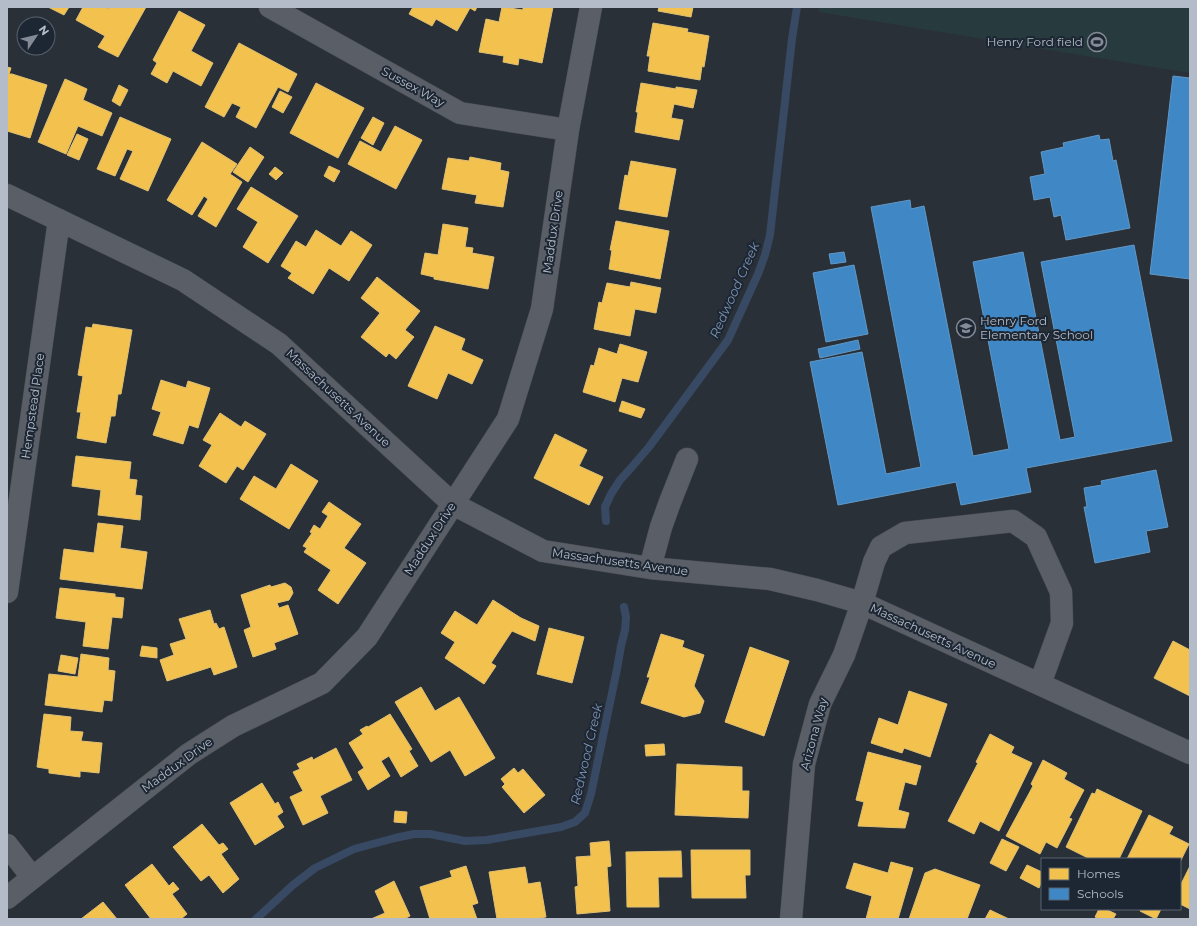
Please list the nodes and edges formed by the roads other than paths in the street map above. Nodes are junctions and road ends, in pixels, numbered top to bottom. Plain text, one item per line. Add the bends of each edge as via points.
1 (270, 7) edge
2 (591, 7) edge
3 (568, 130) junction
4 (7, 195) edge
5 (59, 220) junction
6 (687, 459) dead end
7 (453, 504) junction
8 (650, 568) junction
9 (7, 592) edge
10 (862, 603) junction
11 (1040, 684) junction
12 (1190, 753) edge
13 (7, 845) edge
14 (32, 877) junction
15 (7, 898) edge
16 (791, 919) edge

1 - 3 street, Sussex Way via 460,113
2 - 3 street, Maddux Drive
3 - 7 street, Maddux Drive via 542,309 508,419
4 - 5 street, Massachusetts Avenue
5 - 7 street, Massachusetts Avenue via 183,280 279,344
5 - 9 street, Hempstead Place
6 - 8 street via 666,514
7 - 8 street, Massachusetts Avenue via 543,551
7 - 14 street, Maddux Drive via 367,636 322,683 233,726 189,754
8 - 10 street, Massachusetts Avenue via 770,579
10 - 11 street, Massachusetts Avenue
10 - 11 street, Arizona Way via 881,547 905,533 1013,521 1036,537 1061,592 1062,623
10 - 16 street, Arizona Way via 844,655 820,704 804,764
11 - 12 street, Massachusetts Avenue
13 - 14 street
14 - 15 street, Maddux Drive

